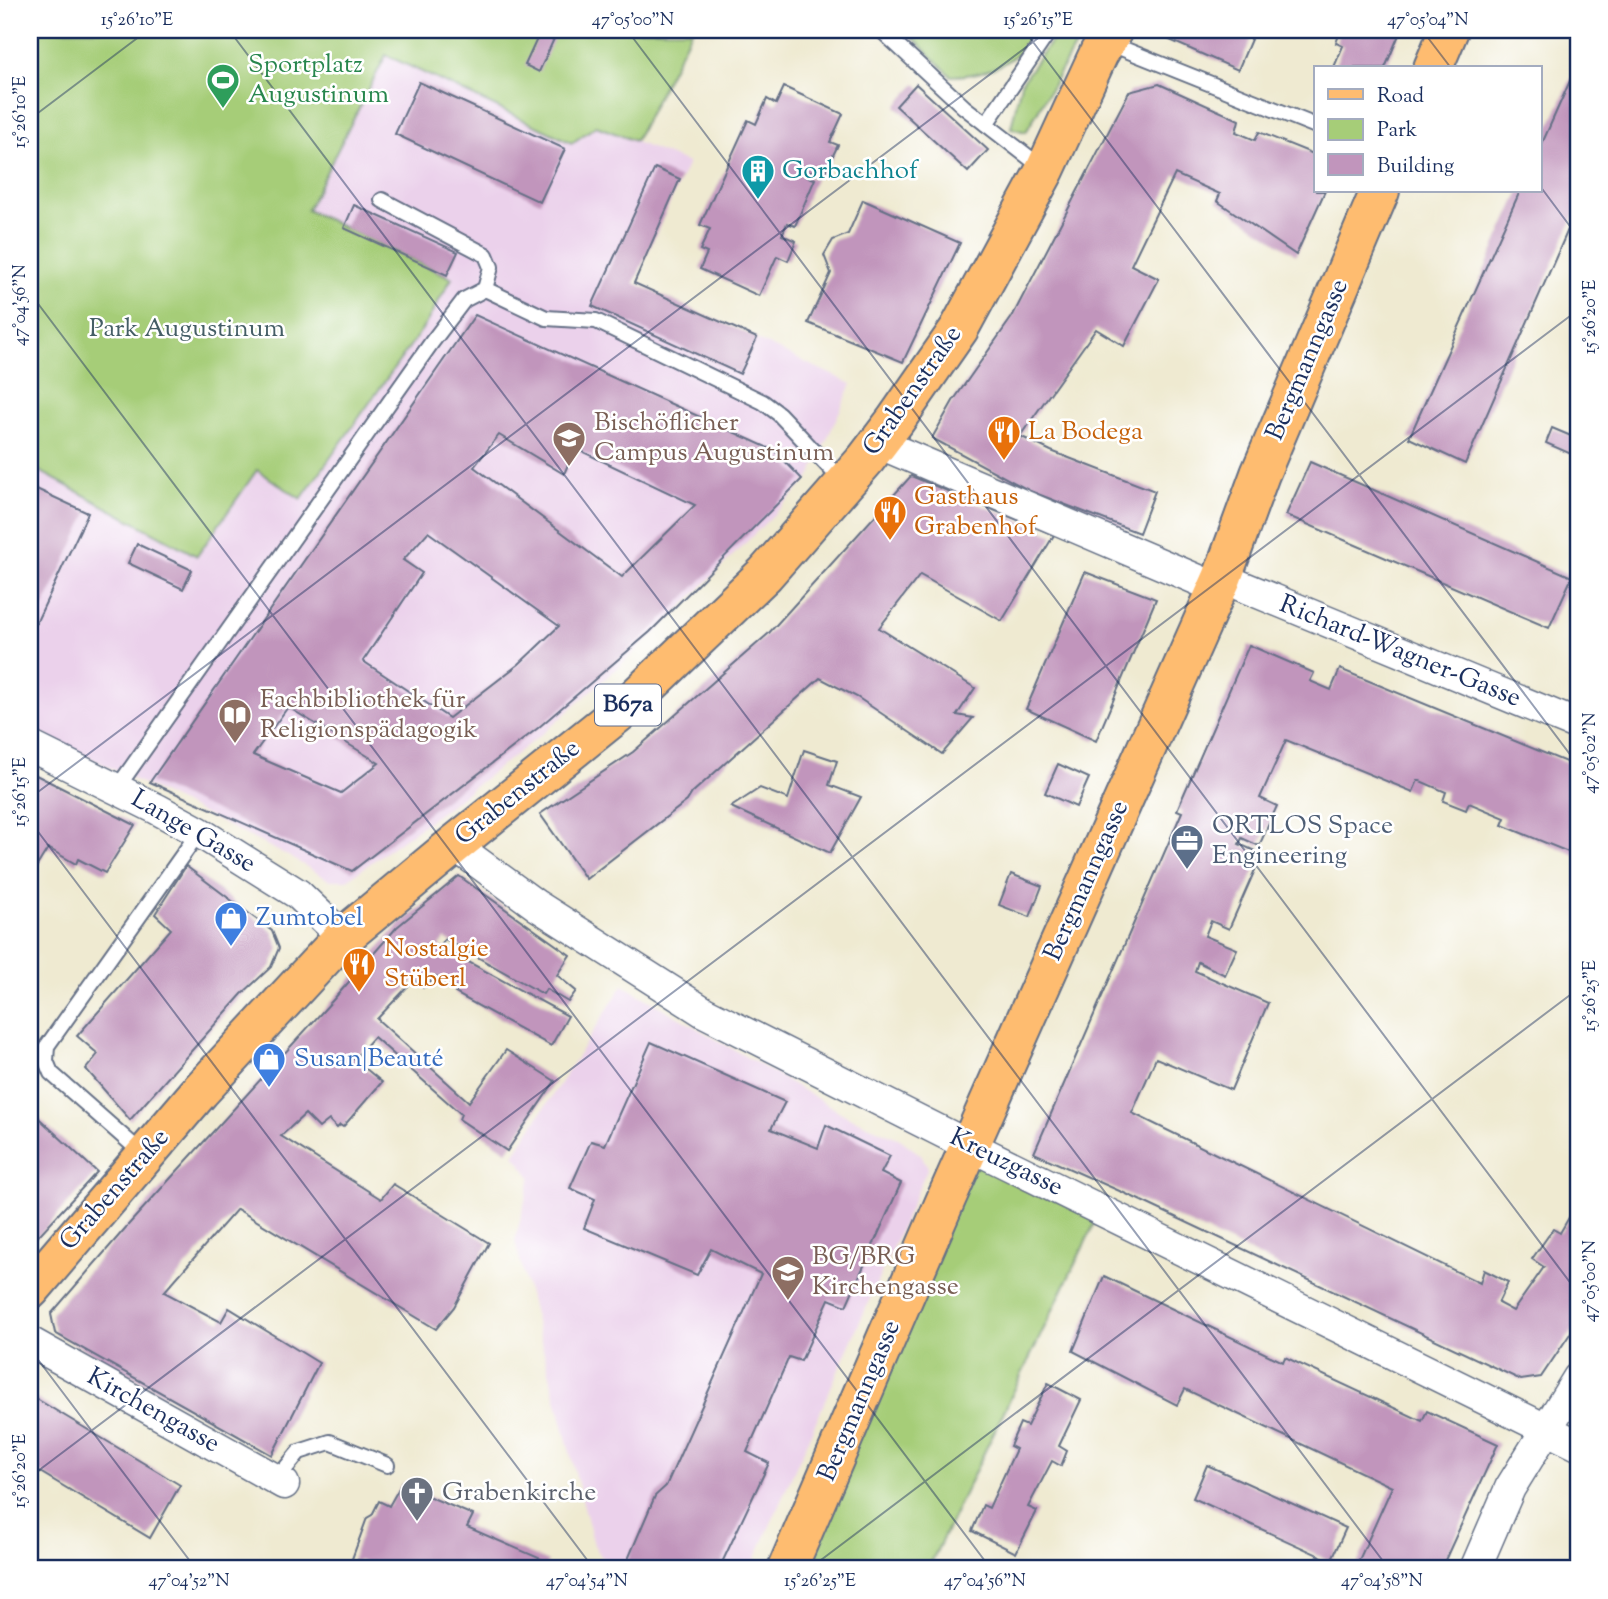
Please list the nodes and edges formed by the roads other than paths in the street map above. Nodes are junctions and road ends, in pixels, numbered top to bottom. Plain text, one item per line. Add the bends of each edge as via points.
1 (881, 30) edge
2 (1050, 30) edge
3 (1449, 30) edge
4 (1110, 36) edge
5 (1434, 66) edge
6 (986, 124) junction
7 (1314, 125) edge
8 (1045, 170) junction
9 (1380, 192) edge
10 (382, 200) dead end
11 (485, 289) junction
12 (878, 443) junction
13 (844, 484) junction
14 (1220, 583) junction
15 (1578, 725) edge
16 (30, 746) edge
17 (117, 788) junction
18 (199, 832) junction
19 (454, 845) junction
20 (343, 937) junction
21 (970, 1146) junction
22 (145, 1155) junction
23 (30, 1290) edge
24 (30, 1342) edge
25 (1578, 1378) edge
26 (1545, 1430) junction
27 (1578, 1445) edge
28 (387, 1465) dead end
29 (280, 1482) joint
30 (787, 1569) edge
31 (1475, 1569) edge

1 - 6 lane
2 - 6 lane
3 - 5 main road
4 - 7 lane
4 - 8 main road, Grabenstraße / B67a
6 - 8 lane
8 - 12 main road, Grabenstraße / B67a via 959,329
9 - 14 main road, Bergmanngasse via 1260,474
10 - 11 lane via 486,255 491,267
11 - 13 lane via 546,318 596,321 763,402
11 - 17 lane via 464,300 432,342
12 - 13 main road, Grabenstraße / B67a
12 - 14 street, Richard-Wagner-Gasse via 1058,522
13 - 19 main road, Grabenstraße / B67a via 765,574 627,706
14 - 15 street, Richard-Wagner-Gasse
14 - 21 main road, Bergmanngasse
16 - 17 street, Lange Gasse
17 - 18 street, Lange Gasse
18 - 20 street, Lange Gasse via 298,894
18 - 22 lane via 47,1046 51,1073
19 - 20 main road, Grabenstraße / B67a
19 - 21 street, Kreuzgasse via 536,905 704,1012
20 - 22 main road, Grabenstraße / B67a
21 - 26 street, Kreuzgasse
21 - 30 main road, Bergmanngasse
22 - 23 main road, Grabenstraße / B67a
24 - 29 street, Kirchengasse
25 - 26 street
26 - 27 street, Kreuzgasse
26 - 31 street via 1510,1488
28 - 29 lane, Kirchengasse via 330,1442 299,1452

